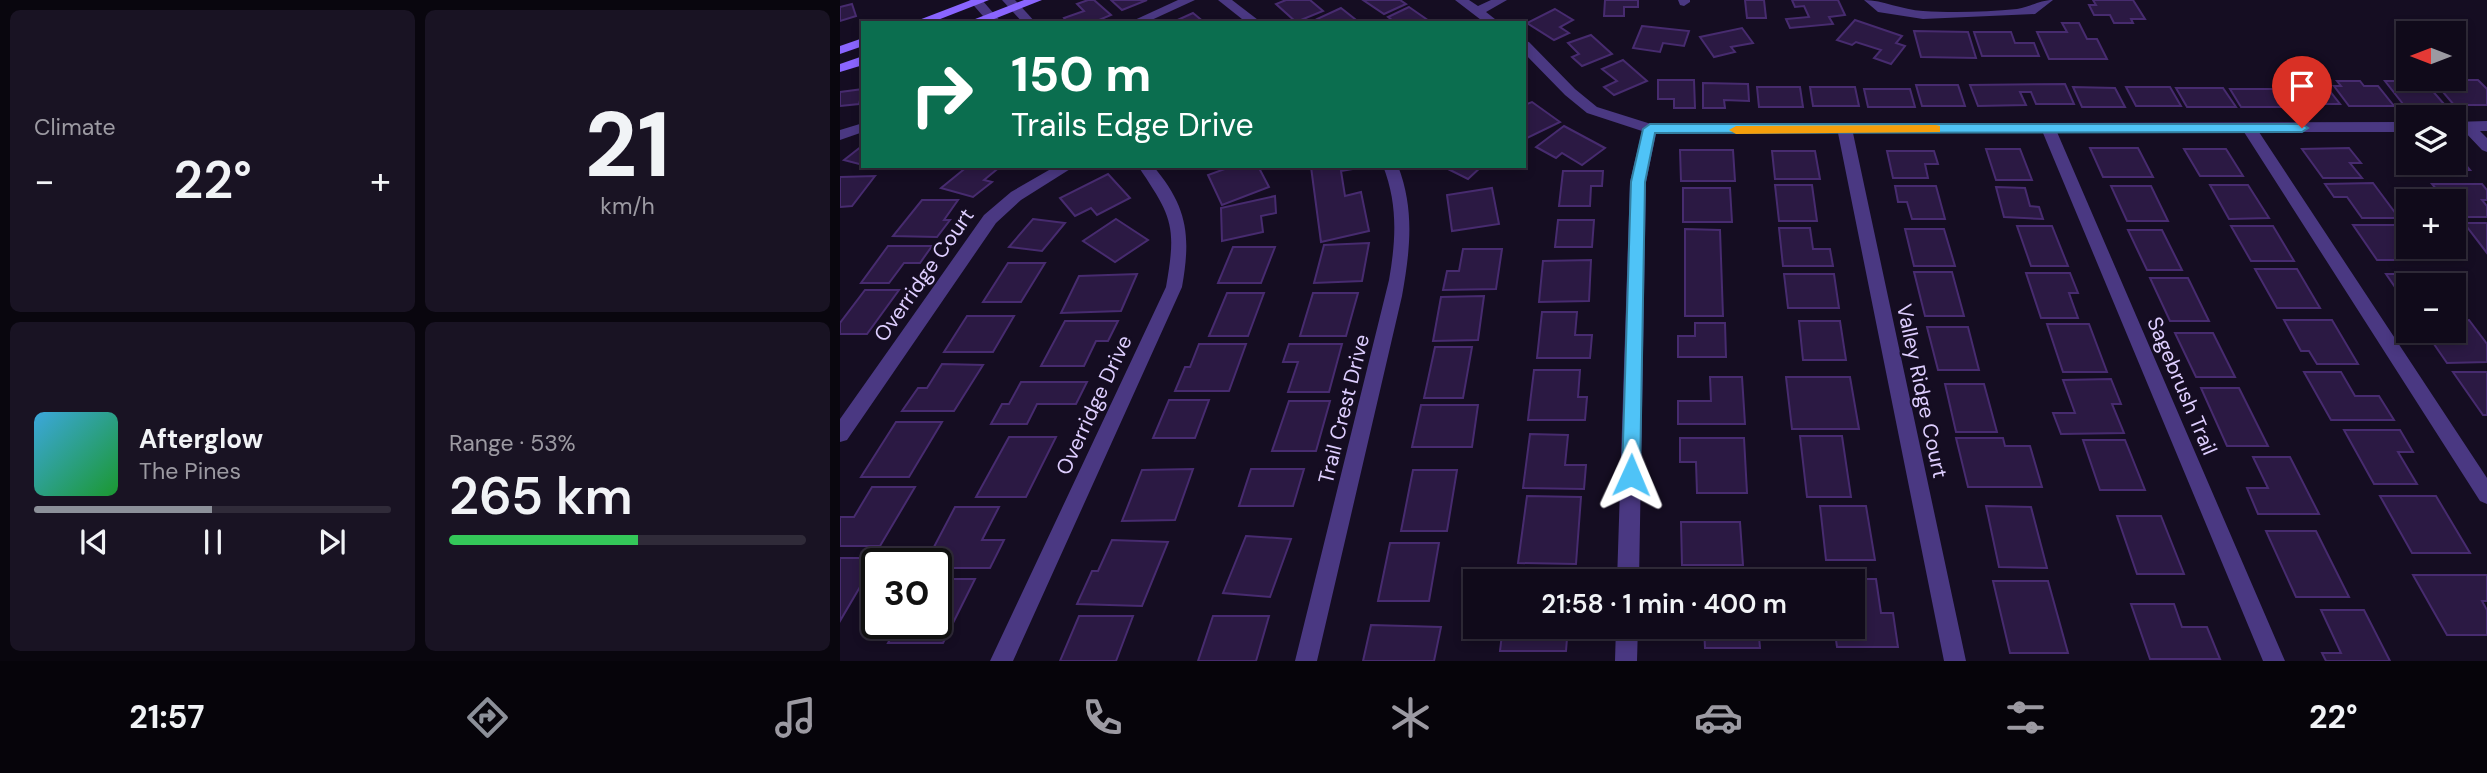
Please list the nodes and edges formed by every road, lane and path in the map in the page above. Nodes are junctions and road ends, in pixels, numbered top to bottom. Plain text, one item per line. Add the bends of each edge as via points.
1 (1035, 0) edge
2 (1189, 0) edge
3 (1224, 0) edge
4 (1461, 0) edge
5 (1500, 0) edge
6 (1870, 0) edge
7 (2047, 0) edge
8 (978, 1) edge
9 (1011, 4) edge
10 (1478, 11) junction
11 (994, 19) edge
12 (923, 21) edge
13 (1028, 21) edge
14 (1139, 21) edge
15 (1253, 21) edge
16 (1491, 21) edge
17 (861, 43) edge
18 (1526, 47) edge
19 (840, 50) edge
20 (861, 61) edge
21 (840, 68) edge
22 (2466, 126) edge
23 (2487, 126) edge
24 (2396, 127) edge
25 (861, 128) edge
26 (2048, 128) junction
27 (2249, 128) junction
28 (1650, 129) junction
29 (1844, 130) junction
30 (2466, 130) edge
31 (840, 135) edge
32 (2487, 147) edge
33 (1065, 168) edge
34 (1147, 168) edge
35 (1391, 168) edge
36 (840, 434) edge
37 (2487, 495) edge
38 (1628, 569) edge
39 (1627, 639) edge
40 (1000, 661) edge
41 (1306, 661) edge
42 (1626, 661) edge
43 (1955, 661) edge
44 (2274, 661) edge

1 - 9 main road
2 - 14 street
3 - 15 street
4 - 10 street
5 - 10 street
6 - 7 street via 1882,9 1923,15 2013,13 2035,9
8 - 11 street
8 - 12 main road
9 - 11 main road
9 - 13 street
10 - 16 street
17 - 19 main road
18 - 28 street via 1592,110
20 - 21 main road
22 - 23 street
24 - 27 street
25 - 31 street
26 - 27 street
26 - 29 street
26 - 44 street, Sagebrush Trail
27 - 37 street
28 - 29 street
28 - 38 street via 1638,182
29 - 43 street, Valley Ridge Court
30 - 32 street
33 - 36 street, Overridge Court via 1016,196 990,219
34 - 40 street, Overridge Drive via 1177,212 1181,251 1174,287
35 - 41 street, Trail Crest Drive via 1405,224 1402,252
39 - 42 street

